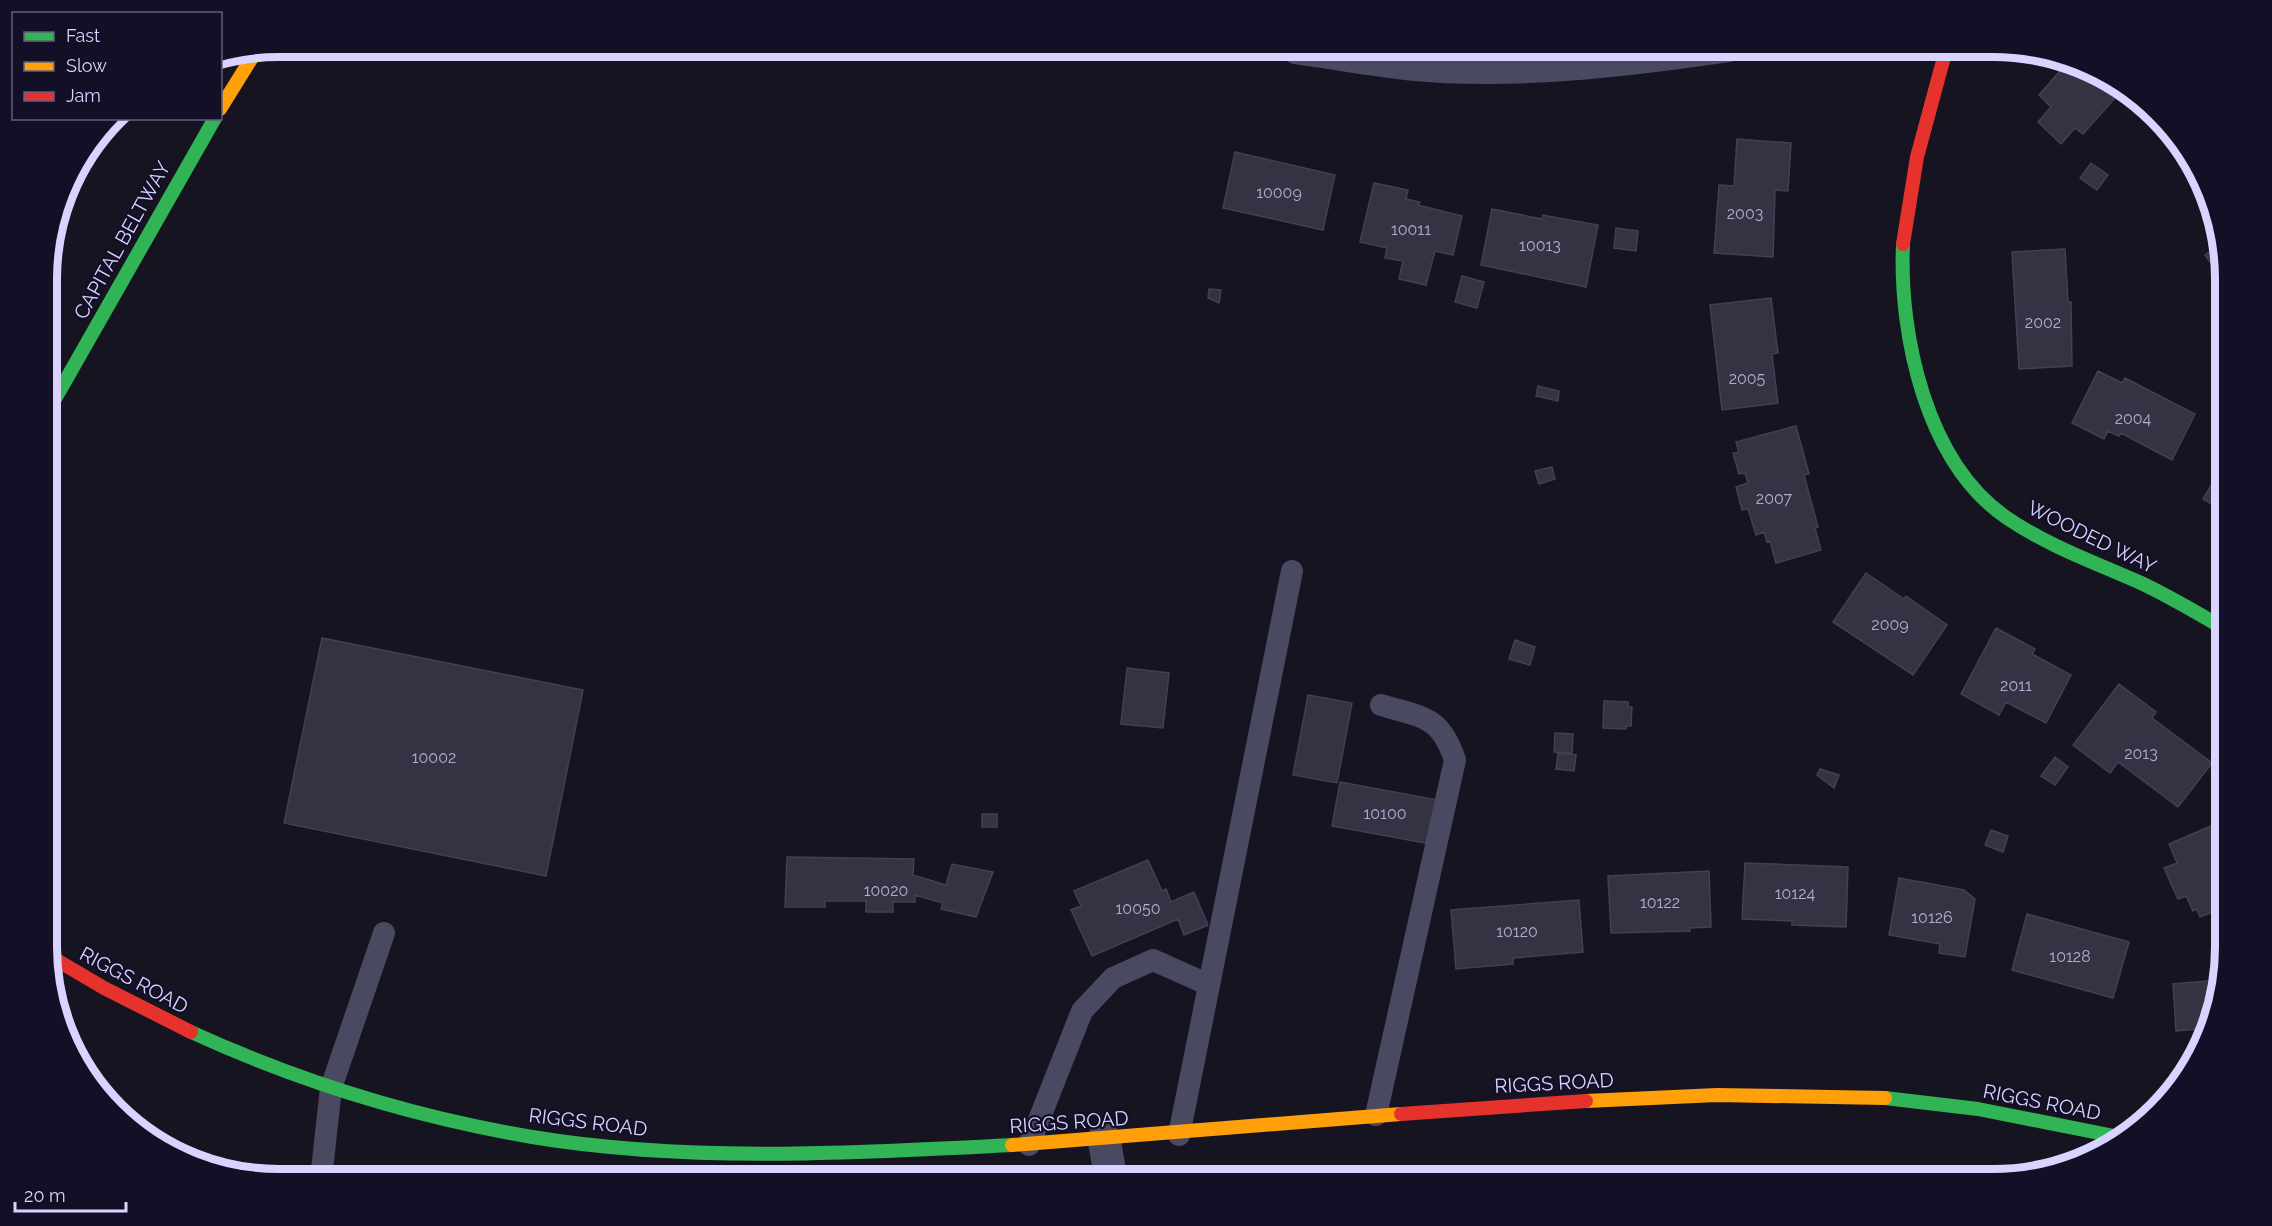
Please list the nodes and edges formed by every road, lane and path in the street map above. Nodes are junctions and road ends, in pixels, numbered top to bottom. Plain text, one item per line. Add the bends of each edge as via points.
1 (1361, 57) edge
2 (1654, 57) edge
3 (1944, 57) edge
4 (251, 59) edge
5 (222, 106) edge
6 (214, 120) edge
7 (57, 394) edge
8 (1292, 571) dead end
9 (2215, 623) edge
10 (1381, 705) dead end
11 (384, 933) dead end
12 (57, 960) edge
13 (1207, 984) junction
14 (331, 1088) junction
15 (1376, 1115) junction
16 (1179, 1135) junction
17 (2111, 1135) edge
18 (1104, 1139) junction
19 (1029, 1145) junction
20 (322, 1169) edge
21 (1109, 1169) edge

1 - 2 street via 1411,64 1494,66
3 - 9 main road, WOODED WAY via 1919,156 1902,267 1906,327 1917,379 1941,436 1969,484 2006,518 2077,556 2164,593
4 - 5 main road
6 - 7 main road, CAPITAL BELTWAY
8 - 13 lane
10 - 15 lane via 1431,721 1447,736 1455,760
11 - 14 lane
12 - 14 main road, RIGGS ROAD via 157,1015 234,1051
13 - 16 lane
13 - 19 lane via 1153,960 1113,978 1082,1011
14 - 19 main road, RIGGS ROAD via 429,1115 530,1136 686,1152 789,1154
14 - 20 lane
15 - 16 main road, RIGGS ROAD
15 - 17 main road, RIGGS ROAD via 1599,1099 1834,1095 1933,1103 2028,1117
16 - 18 main road, RIGGS ROAD
18 - 19 main road, RIGGS ROAD
18 - 21 street

